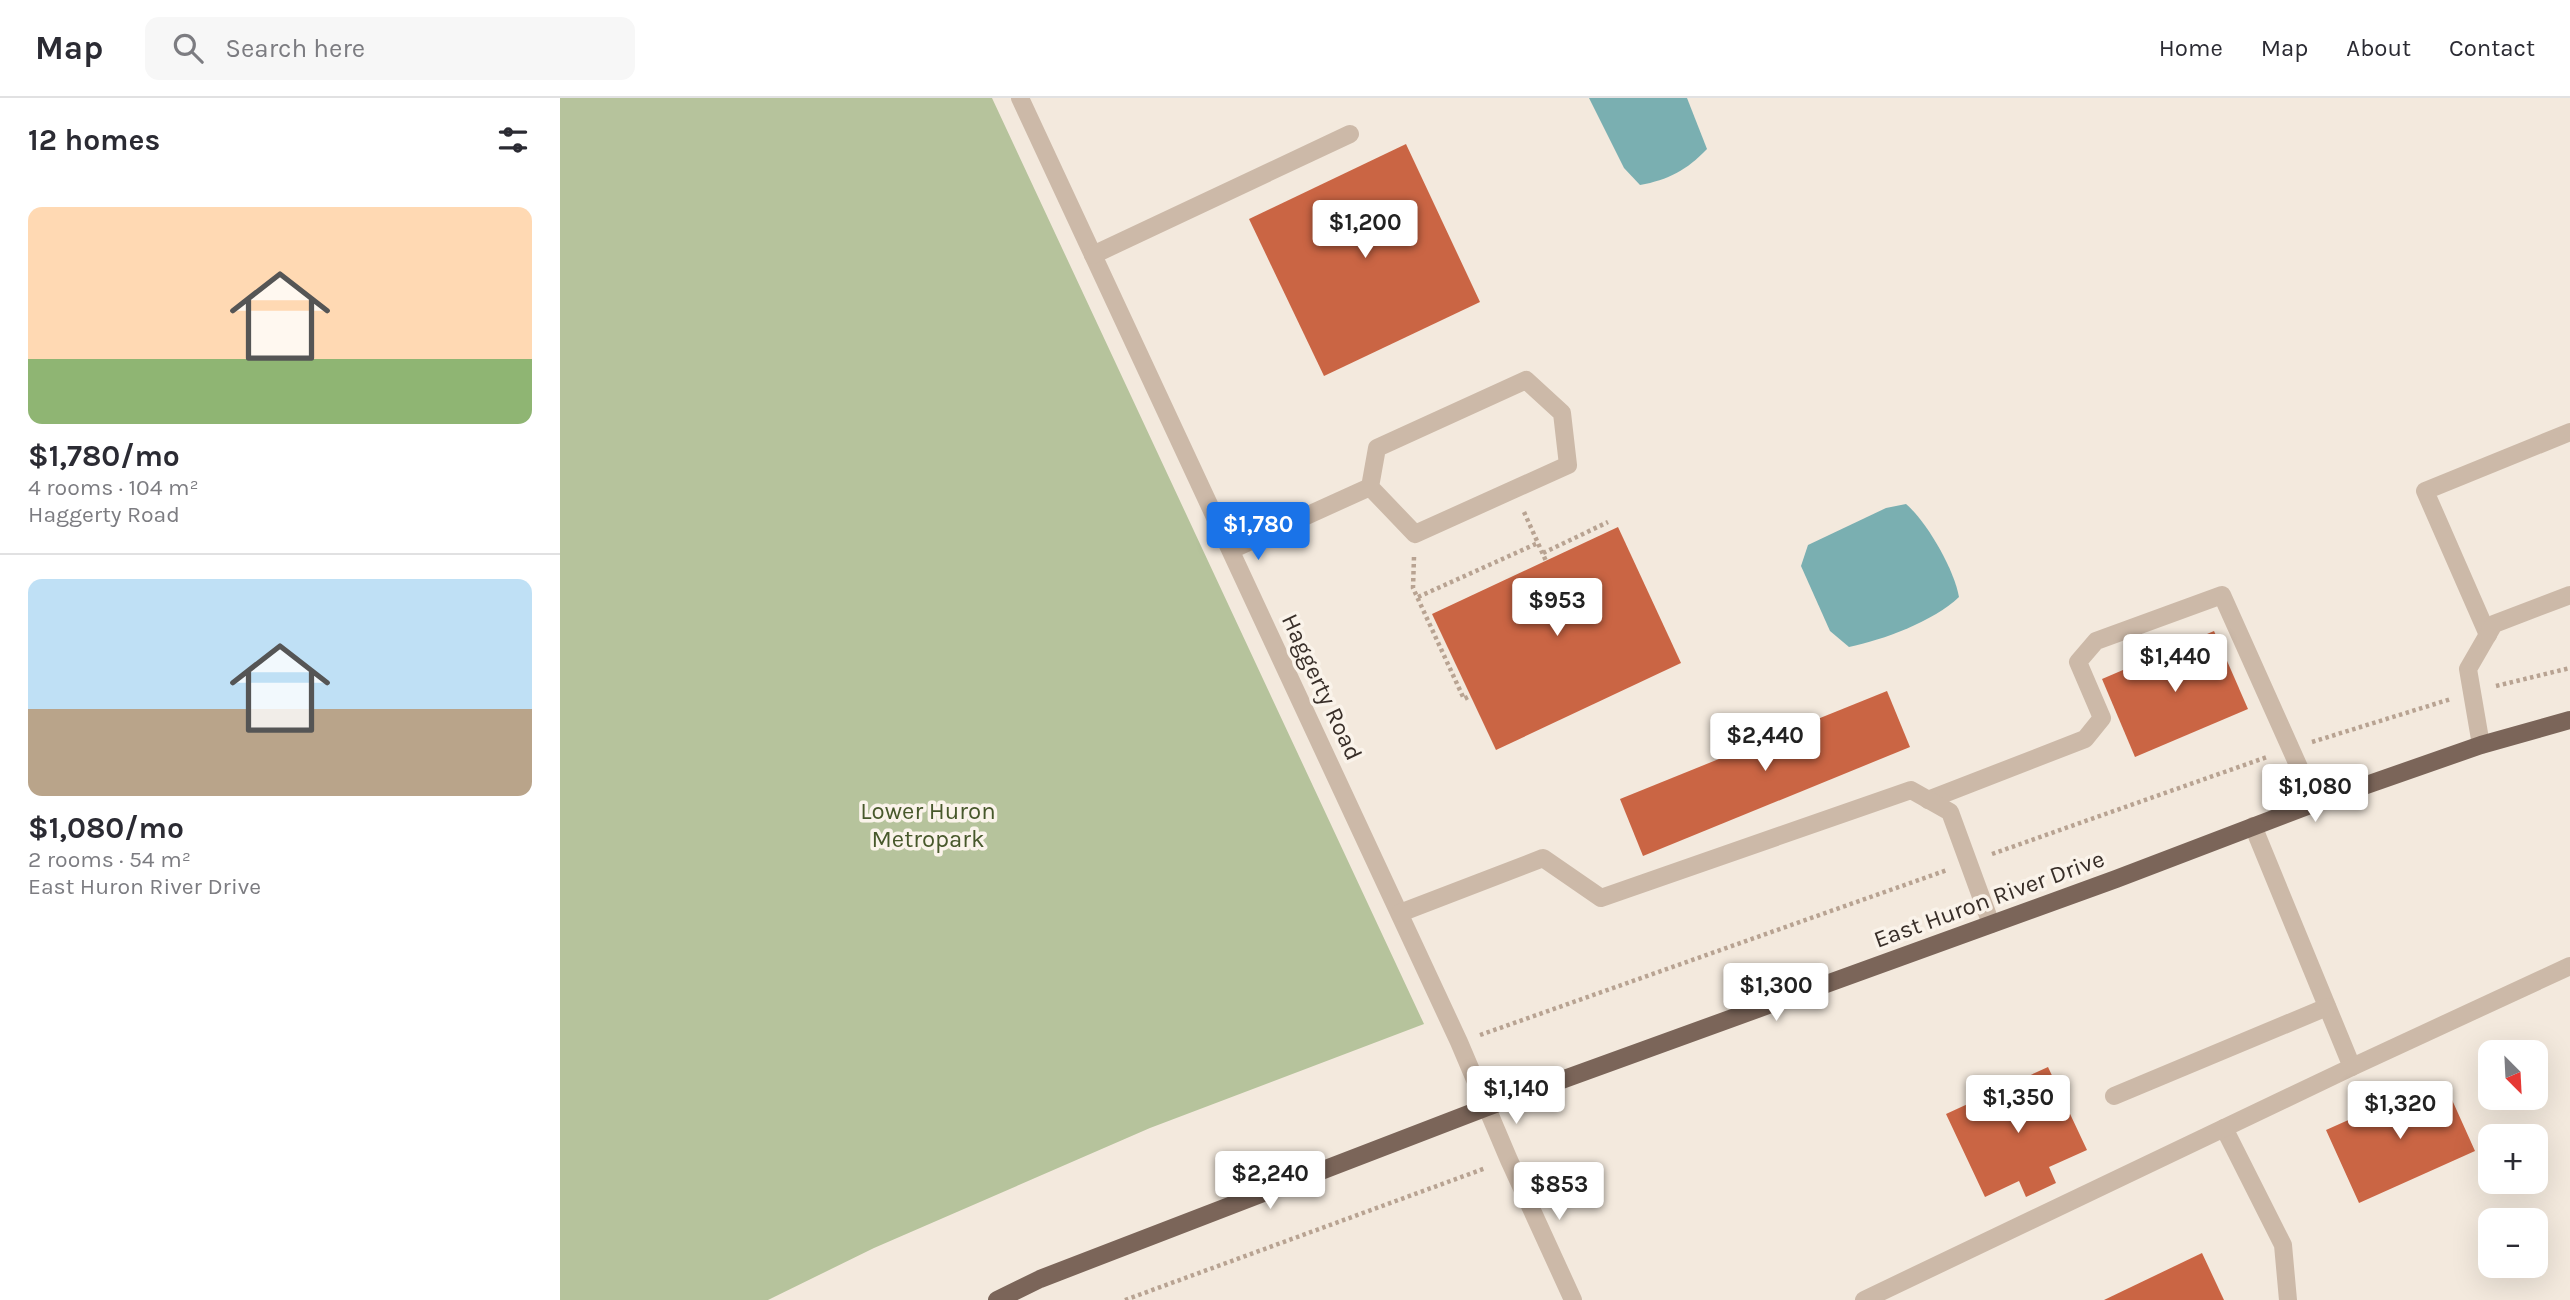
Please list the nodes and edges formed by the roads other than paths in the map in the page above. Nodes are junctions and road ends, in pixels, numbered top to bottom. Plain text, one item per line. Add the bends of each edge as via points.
1 (1020, 98) edge
2 (1350, 134) dead end
3 (1093, 255) junction
4 (2570, 432) edge
5 (1370, 487) junction
6 (1231, 550) junction
7 (2570, 595) edge
8 (2488, 635) junction
9 (2570, 720) edge
10 (2481, 745) junction
11 (1928, 800) junction
12 (2315, 803) junction
13 (2253, 826) junction
14 (1400, 913) junction
15 (1990, 924) junction
16 (2570, 966) edge
17 (2327, 1007) junction
18 (2352, 1067) junction
19 (2114, 1096) dead end
20 (1487, 1107) junction
21 (2224, 1128) junction
22 (997, 1300) edge
23 (1573, 1300) edge
24 (1864, 1300) edge
25 (2288, 1300) edge

1 - 3 street, Haggerty Road
2 - 3 street
3 - 6 street, Haggerty Road
4 - 8 street via 2426,491
5 - 5 street via 1377,448 1526,380 1562,413 1568,465 1415,534
5 - 6 street
6 - 14 street, Haggerty Road
7 - 8 street via 2494,624
8 - 10 street via 2468,669
9 - 10 main road, East Huron River Drive
10 - 12 main road, East Huron River Drive
11 - 12 street via 2085,739 2102,718 2078,662 2096,641 2222,595
11 - 14 street via 1912,790 1601,898 1543,858
11 - 15 street via 1950,812
12 - 13 main road, East Huron River Drive
13 - 15 main road, East Huron River Drive
13 - 17 street
14 - 20 street, Haggerty Road
15 - 20 main road, East Huron River Drive
16 - 18 street
17 - 18 street
17 - 19 street
18 - 21 street
20 - 22 main road, East Huron River Drive via 1040,1279
20 - 23 street, Haggerty Road
21 - 24 street
21 - 25 street via 2283,1245

